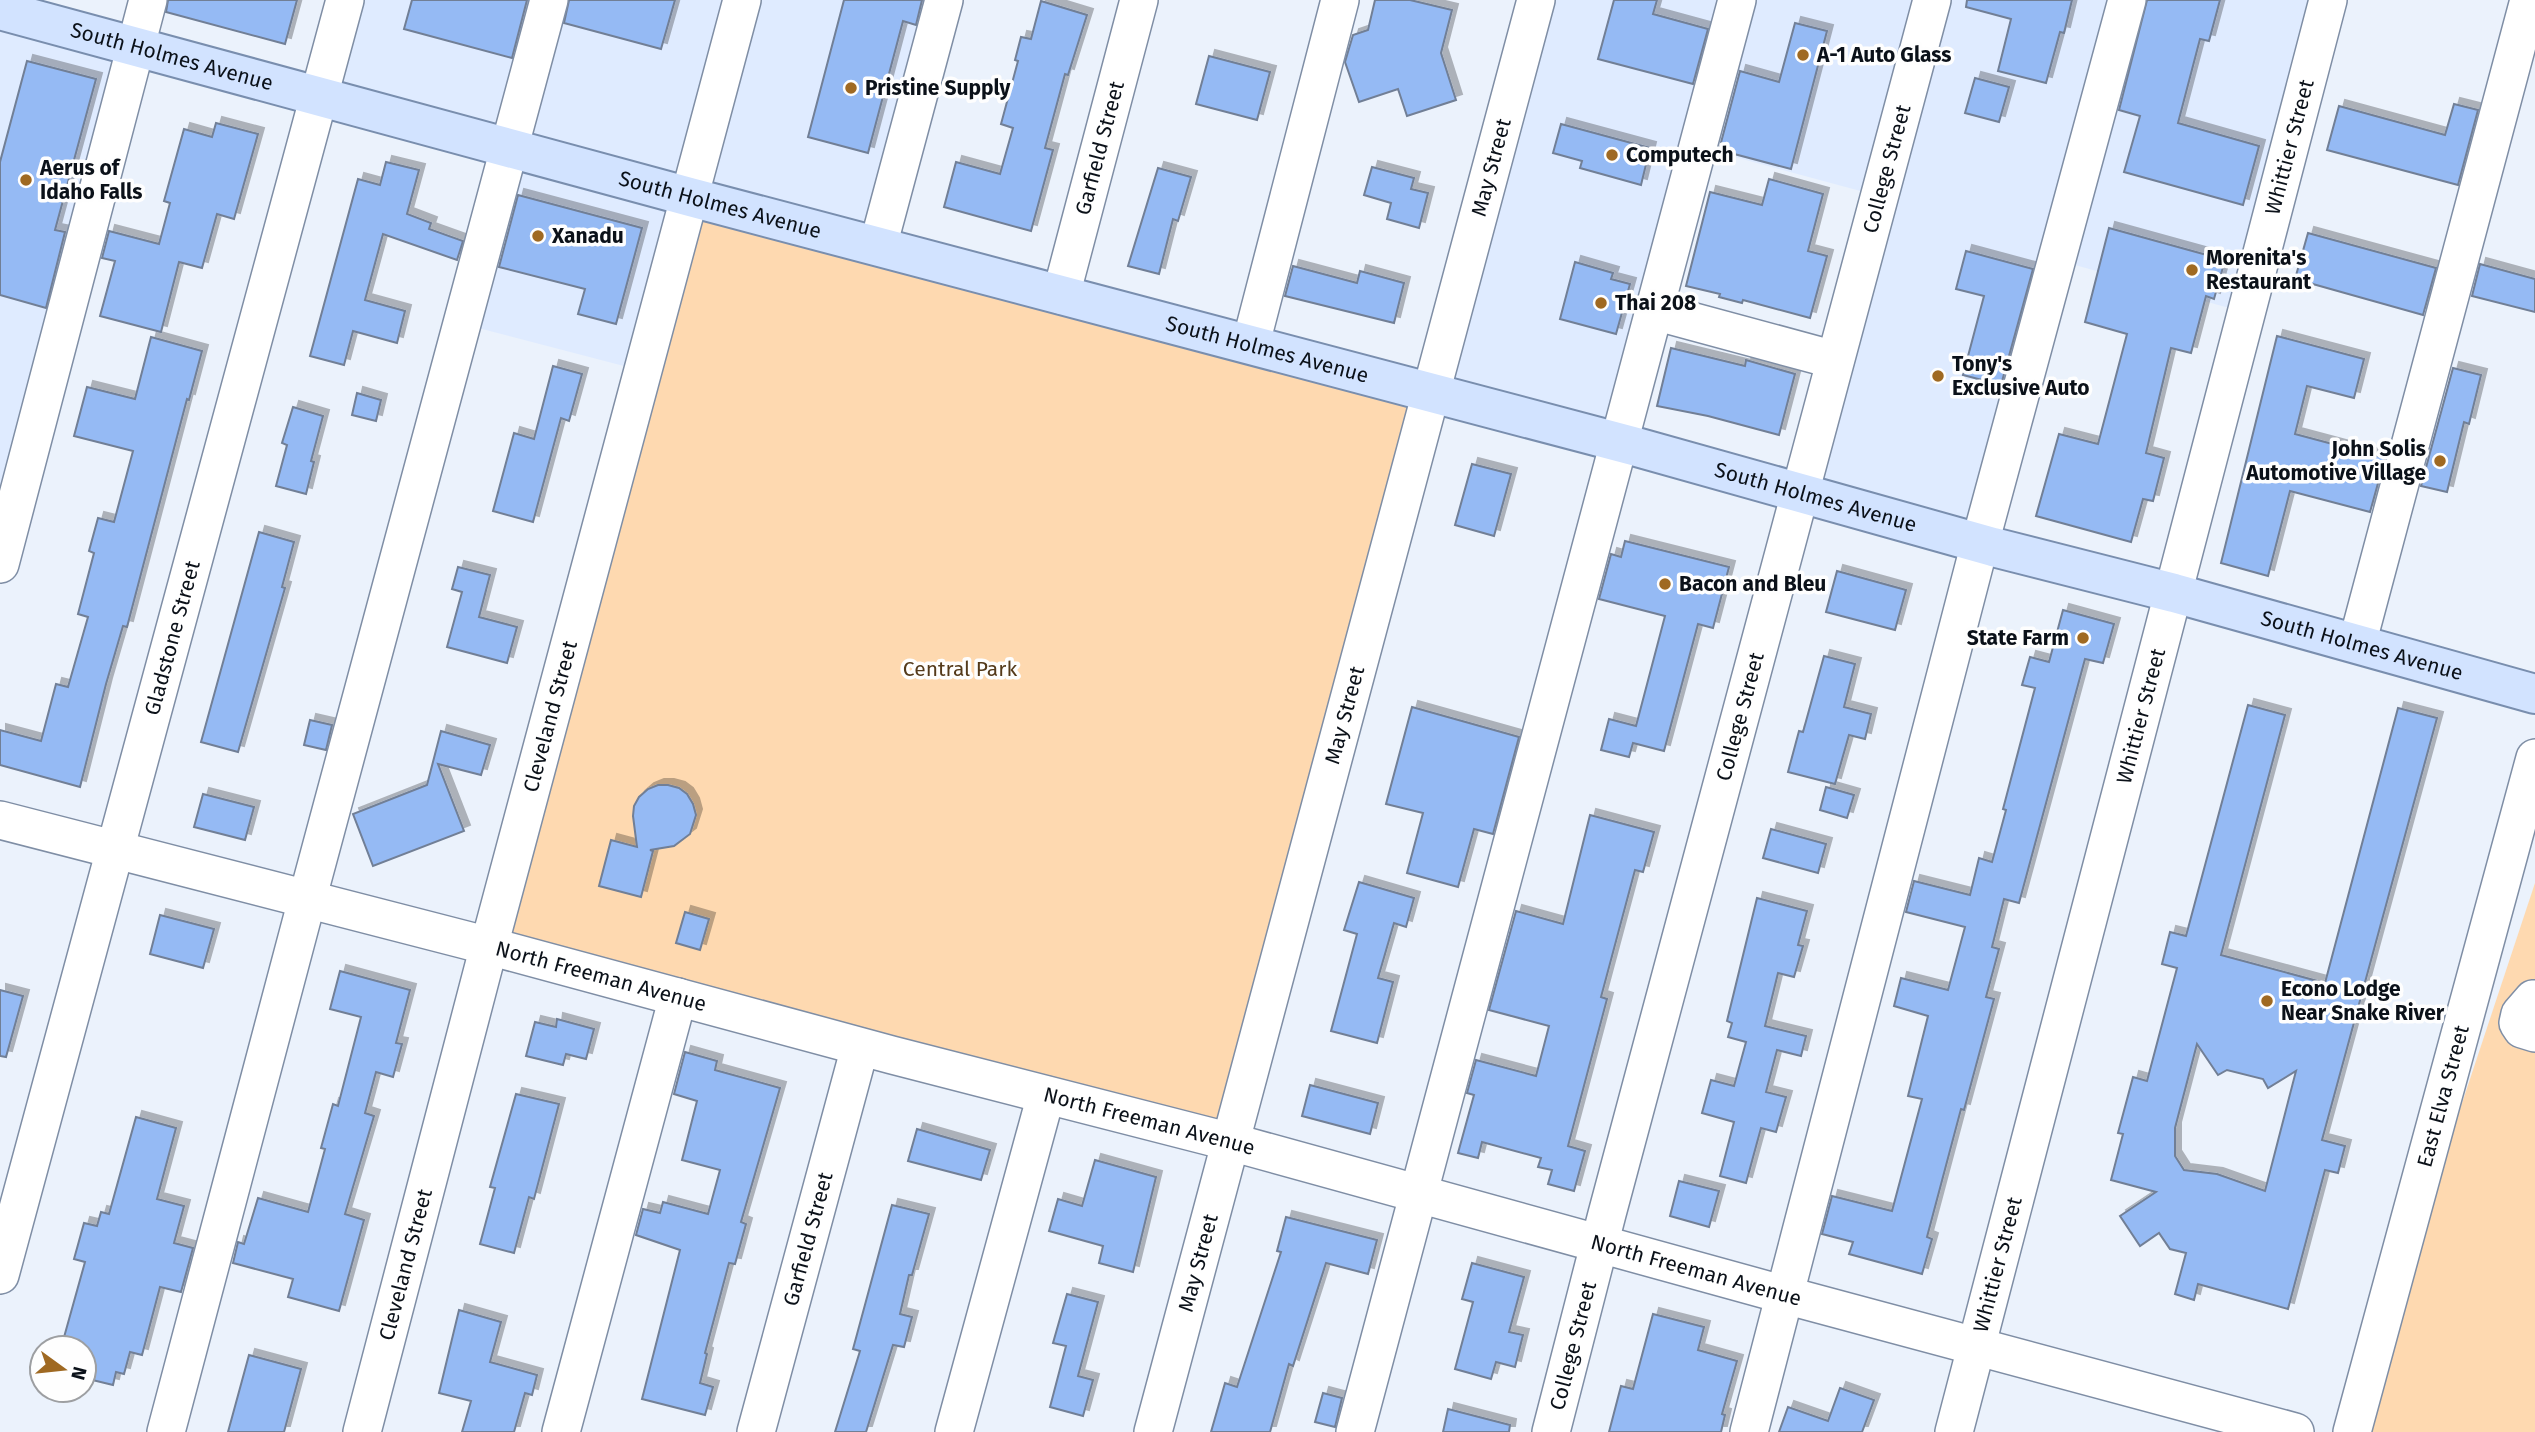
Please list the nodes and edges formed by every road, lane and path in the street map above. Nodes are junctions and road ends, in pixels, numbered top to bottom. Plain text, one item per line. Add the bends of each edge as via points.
1 (148, 0) edge
2 (345, 0) edge
3 (549, 0) edge
4 (743, 0) edge
5 (944, 0) edge
6 (1139, 0) edge
7 (1340, 0) edge
8 (1536, 0) edge
9 (1737, 0) edge
10 (1932, 0) edge
11 (2127, 0) edge
12 (2328, 0) edge
13 (2529, 0) edge
14 (0, 10) edge
15 (136, 47) junction
16 (319, 96) junction
17 (511, 147) junction
18 (690, 197) junction
19 (878, 246) junction
20 (1061, 295) junction
21 (1654, 311) junction
22 (1251, 344) junction
23 (1835, 360) junction
24 (1431, 392) junction
25 (1619, 442) junction
26 (1800, 492) junction
27 (1980, 543) junction
28 (0, 564) edge
29 (2174, 593) junction
30 (2357, 644) junction
31 (2535, 694) edge
32 (2535, 758) edge
33 (0, 820) edge
34 (114, 849) junction
35 (307, 900) junction
36 (489, 946) junction
37 (678, 997) junction
38 (860, 1047) junction
39 (1046, 1095) junction
40 (1231, 1142) junction
41 (1419, 1194) junction
42 (1599, 1244) junction
43 (0, 1275) edge
44 (1785, 1295) junction
45 (1978, 1347) junction
46 (166, 1432) edge
47 (362, 1432) edge
48 (561, 1432) edge
49 (756, 1432) edge
50 (954, 1432) edge
51 (1153, 1432) edge
52 (1355, 1432) edge
53 (1551, 1432) edge
54 (1749, 1432) edge
55 (1954, 1432) edge
56 (2295, 1432) edge
57 (2352, 1432) edge

1 - 15 street
2 - 16 street, Gladstone Street
3 - 17 street
4 - 18 street, Cleveland Street
5 - 19 street
6 - 20 street, Garfield Street
7 - 22 street
8 - 24 street, May Street
9 - 21 street
10 - 23 street, College Street
11 - 27 street
12 - 29 street, Whittier Street
13 - 30 street
14 - 15 main road, South Holmes Avenue
15 - 16 main road, South Holmes Avenue
15 - 28 street
16 - 17 main road, South Holmes Avenue
16 - 34 street, Gladstone Street
17 - 18 main road, South Holmes Avenue
17 - 35 street
18 - 19 main road, South Holmes Avenue
18 - 36 street, Cleveland Street
19 - 20 main road, South Holmes Avenue
20 - 22 main road, South Holmes Avenue
21 - 23 street
21 - 25 street
22 - 24 main road, South Holmes Avenue
23 - 26 street, College Street
24 - 25 main road, South Holmes Avenue
24 - 40 street, May Street
25 - 26 main road, South Holmes Avenue
25 - 41 street
26 - 27 main road, South Holmes Avenue
26 - 42 street, College Street
27 - 29 main road, South Holmes Avenue
27 - 44 street
29 - 30 main road, South Holmes Avenue
29 - 45 street, Whittier Street
30 - 31 main road, South Holmes Avenue
32 - 57 street, East Elva Street
33 - 34 street, North Freeman Avenue
34 - 35 street, North Freeman Avenue
34 - 43 street, Gladstone Street
35 - 36 street, North Freeman Avenue
35 - 46 street
36 - 37 street, North Freeman Avenue
36 - 47 street, Cleveland Street
37 - 38 street, North Freeman Avenue
37 - 48 street
38 - 39 street, North Freeman Avenue
38 - 49 street, Garfield Street
39 - 40 street, North Freeman Avenue
39 - 50 street
40 - 41 street, North Freeman Avenue
40 - 51 street, May Street
41 - 42 street, North Freeman Avenue
41 - 52 street
42 - 44 street, North Freeman Avenue
42 - 53 street, College Street
44 - 45 street, North Freeman Avenue
44 - 54 street
45 - 55 street, Whittier Street
45 - 56 street, North Freeman Avenue

